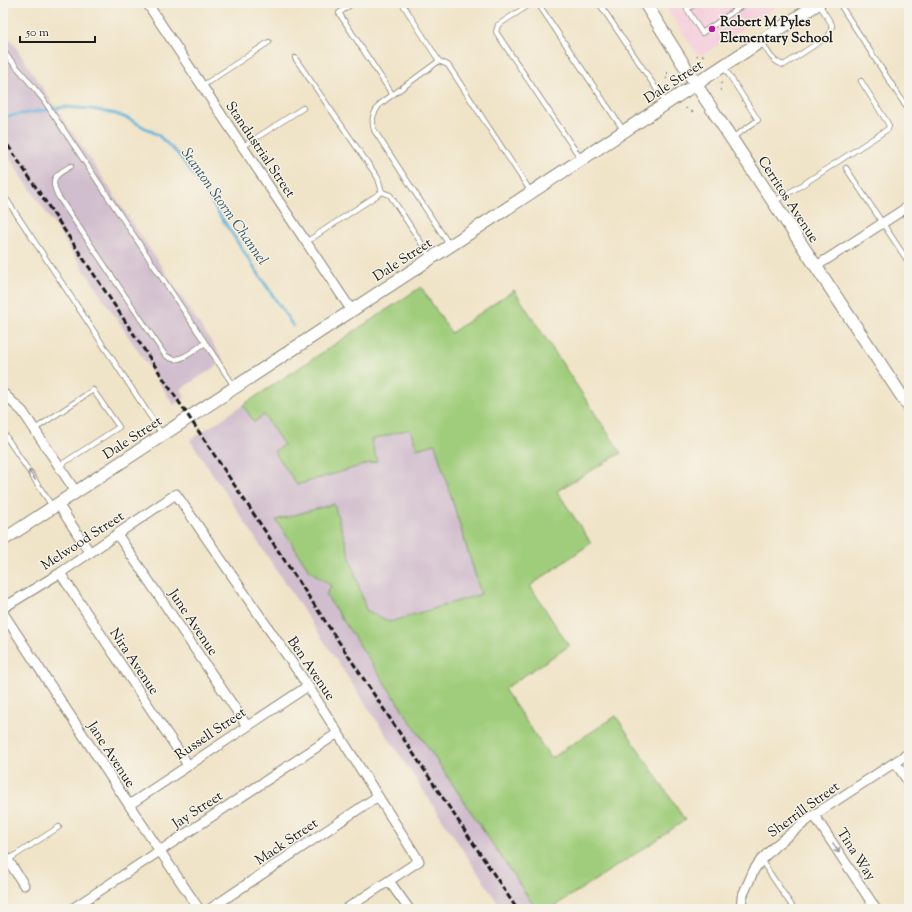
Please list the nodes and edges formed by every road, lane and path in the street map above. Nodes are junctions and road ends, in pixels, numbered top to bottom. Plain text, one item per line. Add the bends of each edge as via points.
1 (147, 3) edge
2 (353, 3) edge
3 (402, 3) edge
4 (532, 3) edge
5 (540, 3) edge
6 (599, 3) edge
7 (697, 3) edge
8 (746, 3) edge
9 (839, 3) edge
10 (645, 4) edge
11 (815, 4) edge
12 (761, 41) junction
13 (269, 42) dead end
14 (3, 49) edge
15 (295, 58) dead end
16 (439, 61) junction
17 (723, 66) junction
18 (860, 81) dead end
19 (696, 84) junction
20 (202, 86) junction
21 (392, 94) junction
22 (666, 103) junction
23 (303, 108) dead end
24 (686, 108) dead end
25 (688, 111) dead end
26 (909, 111) edge
27 (624, 131) junction
28 (731, 138) junction
29 (242, 147) junction
30 (581, 160) junction
31 (71, 166) dead end
32 (846, 168) dead end
33 (382, 192) junction
34 (531, 192) junction
35 (3, 194) edge
36 (773, 202) junction
37 (909, 206) edge
38 (882, 223) junction
39 (306, 242) junction
40 (450, 246) junction
41 (431, 258) junction
42 (909, 263) edge
43 (815, 267) junction
44 (352, 311) junction
45 (205, 343) junction
46 (235, 388) junction
47 (3, 393) edge
48 (909, 407) edge
49 (34, 429) junction
50 (3, 432) edge
51 (163, 435) junction
52 (59, 466) junction
53 (76, 492) junction
54 (176, 494) joint
55 (56, 506) junction
56 (117, 534) junction
57 (3, 540) edge
58 (90, 553) junction
59 (60, 573) junction
60 (3, 608) edge
61 (3, 612) edge
62 (308, 686) junction
63 (247, 726) junction
64 (338, 733) junction
65 (909, 752) edge
66 (895, 762) junction
67 (188, 765) junction
68 (909, 784) edge
69 (378, 796) junction
70 (129, 805) junction
71 (814, 815) junction
72 (59, 827) dead end
73 (160, 850) junction
74 (6, 856) edge
75 (761, 860) junction
76 (390, 881) junction
77 (24, 885) dead end
78 (72, 909) edge
79 (199, 909) edge
80 (210, 909) edge
81 (346, 909) edge
82 (409, 909) edge
83 (741, 909) edge
84 (794, 909) edge
85 (876, 909) edge

1 - 20 street, Standustrial Street
2 - 21 lane via 339,13
3 - 16 lane
4 - 30 lane via 498,25 496,32
5 - 27 lane
6 - 22 lane
7 - 8 lane via 687,9 702,33
9 - 26 lane
10 - 19 street, Cerritos Avenue
11 - 12 street, Dale Street
11 - 12 lane via 832,25 830,34 824,39 784,65 773,59
12 - 17 street, Dale Street
13 - 20 lane
14 - 45 lane via 43,99
15 - 33 lane via 378,178
16 - 21 lane
16 - 34 lane via 448,65
17 - 19 street, Dale Street
17 - 28 lane via 758,120
18 - 36 lane via 887,122 888,129
19 - 22 street, Dale Street
19 - 28 street, Cerritos Avenue
20 - 29 street, Standustrial Street
21 - 40 lane via 374,112 371,121 374,130
22 - 27 street, Dale Street
23 - 29 lane
24 - 25 path
27 - 30 street, Dale Street
28 - 36 street, Cerritos Avenue
29 - 39 street, Standustrial Street
30 - 34 street, Dale Street
31 - 45 lane via 57,174 54,180 58,196 165,355 176,360 183,358
32 - 38 lane
33 - 39 lane
33 - 41 lane via 390,195
34 - 40 street, Dale Street
35 - 51 lane
36 - 43 street, Cerritos Avenue
37 - 38 street
38 - 42 lane
38 - 43 street
39 - 44 street, Standustrial Street
40 - 41 street, Dale Street
41 - 44 street, Dale Street
43 - 48 street, Cerritos Avenue
44 - 46 street, Dale Street
45 - 46 lane
46 - 51 street, Dale Street
47 - 49 street via 24,412
49 - 52 street
49 - 52 lane via 94,390 119,427
55 -> 50 lane
51 - 53 street, Dale Street
52 - 53 street
53 - 55 street, Dale Street
54 - 56 street, Melwood Street
54 - 62 street, Ben Avenue
55 - 57 street, Dale Street
55 - 58 street
56 - 58 street, Melwood Street
56 - 63 street, June Avenue
58 - 59 street, Melwood Street
59 - 60 street, Melwood Street
59 - 67 street, Nira Avenue
61 - 70 street, Jane Avenue
62 - 63 street, Russell Street
62 - 64 street, Ben Avenue
63 - 67 street, Russell Street
64 - 69 street, Ben Avenue
64 - 73 street, Jay Street
65 - 66 street, Sherrill Street
66 - 68 street
66 - 71 street, Sherrill Street
67 - 70 street, Russell Street
69 - 76 street, Ben Avenue via 419,861
69 - 80 street, Mack Street
70 - 73 street, Jane Avenue
71 - 75 street, Sherrill Street
71 -> 85 street, Tina Way
72 - 74 lane
73 - 78 street, Jay Street
73 - 79 street, Jane Avenue
74 - 77 street
75 - 83 street, Sherrill Street via 742,897
75 - 84 lane
76 - 81 street
76 - 82 street

